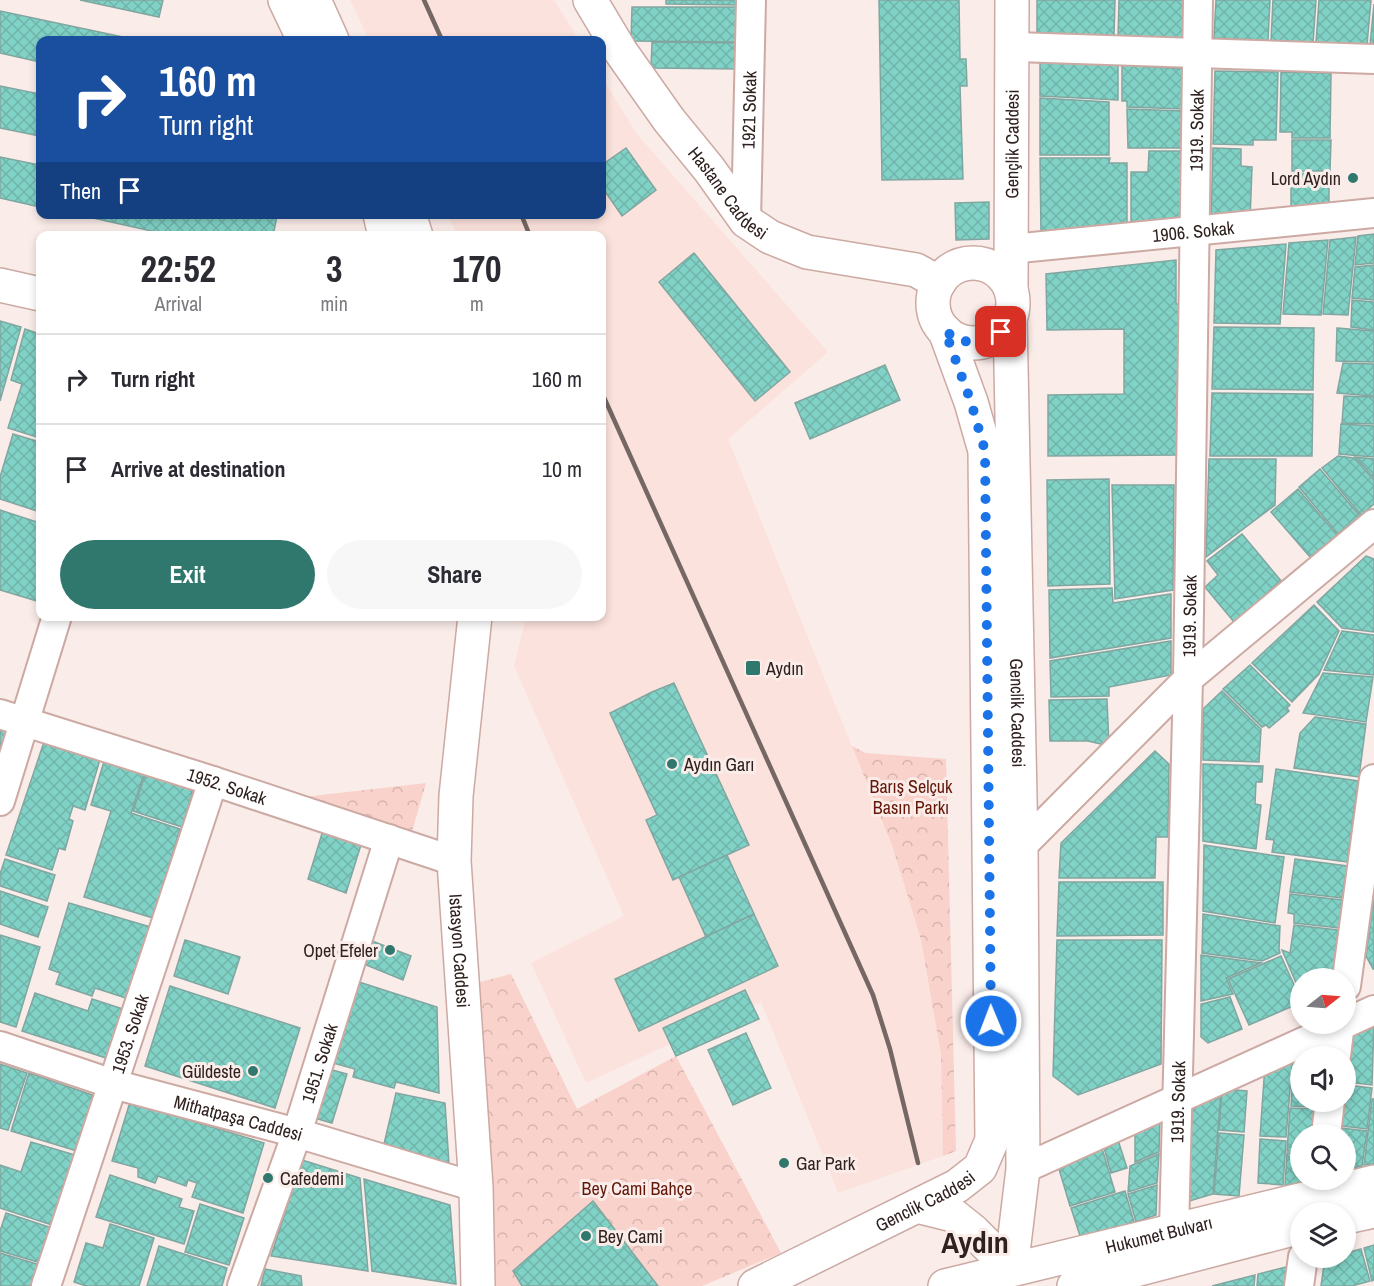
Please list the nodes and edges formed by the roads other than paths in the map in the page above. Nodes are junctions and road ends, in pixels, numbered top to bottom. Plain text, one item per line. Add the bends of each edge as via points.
1 (285, 0) edge
2 (314, 0) edge
3 (590, 0) edge
4 (751, 0) edge
5 (1012, 0) edge
6 (1198, 0) edge
7 (302, 36) edge
8 (330, 36) edge
9 (1013, 47) junction
10 (1197, 52) junction
11 (1374, 59) edge
12 (1374, 213) edge
13 (746, 221) junction
14 (1196, 231) junction
15 (1011, 249) junction
16 (939, 283) junction
17 (0, 285) edge
18 (36, 293) edge
19 (0, 304) edge
20 (1010, 304) junction
21 (36, 311) edge
22 (945, 331) junction
23 (1374, 524) edge
24 (55, 621) edge
25 (474, 621) edge
26 (1188, 679) junction
27 (12, 718) edge
28 (1374, 779) edge
29 (213, 781) junction
30 (0, 801) edge
31 (389, 839) junction
32 (1021, 847) junction
33 (454, 861) junction
34 (1348, 968) edge
35 (1374, 1010) edge
36 (1356, 1018) edge
37 (1319, 1034) edge
38 (0, 1046) edge
39 (113, 1084) junction
40 (1178, 1098) junction
41 (297, 1132) junction
42 (1023, 1169) junction
43 (1374, 1182) edge
44 (1356, 1183) edge
45 (476, 1187) junction
46 (1306, 1190) edge
47 (917, 1206) junction
48 (1374, 1210) edge
49 (1356, 1214) edge
50 (1290, 1230) edge
51 (1174, 1231) junction
52 (1301, 1268) edge
53 (1162, 1275) edge
54 (1008, 1277) edge
55 (46, 1286) edge
56 (242, 1286) edge
57 (478, 1286) edge
58 (755, 1286) edge
59 (945, 1286) edge
60 (1074, 1286) edge
61 (1299, 1286) edge

1 - 7 street
2 - 8 street
3 - 13 street, Hastane Caddesi via 621,52
4 - 13 street, 1921 Sokak
5 - 9 street, Gençlik Caddesi
6 - 10 street, 1919. Sokak
9 - 10 street
9 - 15 street, Gençlik Caddesi
10 - 11 street
10 - 14 street, 1919. Sokak
12 - 14 street, 1906. Sokak
13 - 16 street, Hastane Caddesi via 770,237 807,252 916,270
14 - 15 street, 1906. Sokak
14 - 26 street, 1919. Sokak
15 - 20 street, Gençlik Caddesi
16 - 20 street via 958,266 984,264 1005,279
16 - 22 street via 934,308
17 - 18 street
19 - 21 street
20 - 22 street via 1001,332 994,337 971,343
20 - 32 street, Genclik Caddesi
22 - 47 street, Genclik Caddesi via 985,451 992,1140 980,1168 957,1186
23 - 26 street
24 - 27 street
25 - 33 street, Istasyon Caddesi via 456,796
26 - 32 street
26 - 40 street, 1919. Sokak
27 - 29 street, 1952. Sokak
27 - 30 street
28 - 34 street
29 - 31 street, 1952. Sokak
29 - 39 street, 1953. Sokak
31 - 33 street, 1952. Sokak
31 - 41 street, 1951. Sokak
32 - 42 street, Genclik Caddesi
33 - 45 street, Istasyon Caddesi
35 - 36 street
37 - 40 street
38 - 39 street, Mithatpaşa Caddesi
39 - 41 street, Mithatpaşa Caddesi
39 - 55 street, 1953. Sokak
40 - 42 street
40 - 51 street, 1919. Sokak
41 - 45 street, Mithatpaşa Caddesi
41 - 56 street, 1951. Sokak
42 - 54 street, Genclik Caddesi
43 - 44 street, Hukumet Bulvarı
45 - 57 street, Istasyon Caddesi
46 - 51 street, Hukumet Bulvarı
47 - 54 street via 953,1215 974,1231
47 - 58 street, Genclik Caddesi
48 - 49 street
50 - 53 street, Hukumet Bulvarı
51 - 54 street, Hukumet Bulvarı
52 - 61 street
53 - 60 street, Hukumet Bulvarı
54 - 59 street, Hukumet Bulvarı

